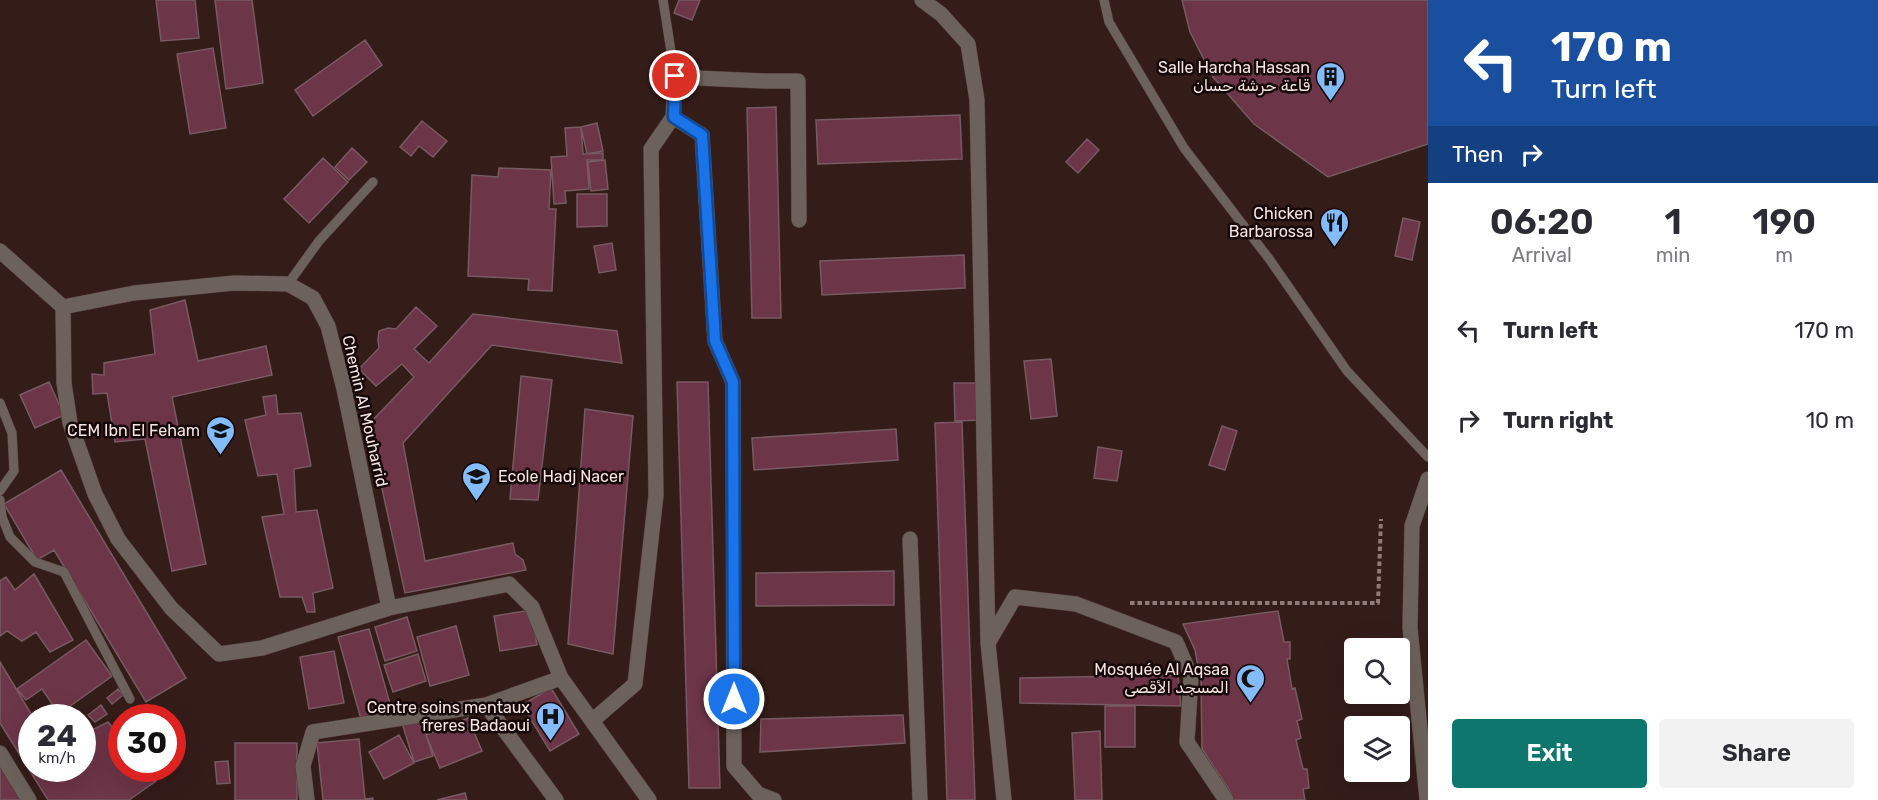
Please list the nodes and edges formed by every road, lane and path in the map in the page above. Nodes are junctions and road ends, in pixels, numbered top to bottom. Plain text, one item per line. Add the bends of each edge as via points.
1 (663, 0) edge
2 (922, 0) edge
3 (1104, 0) edge
4 (675, 76) junction
5 (674, 117) junction
6 (373, 182) dead end
7 (799, 220) dead end
8 (0, 251) edge
9 (288, 284) junction
10 (63, 307) junction
11 (0, 403) edge
12 (1428, 457) edge
13 (1428, 479) edge
14 (0, 491) edge
15 (0, 500) edge
16 (1381, 519) dead end
17 (910, 539) dead end
18 (1122, 603) dead end
19 (389, 608) junction
20 (988, 643) junction
21 (561, 678) junction
22 (130, 699) dead end
23 (486, 705) junction
24 (592, 721) junction
25 (0, 753) edge
26 (29, 800) edge
27 (307, 800) edge
28 (556, 800) edge
29 (649, 800) edge
30 (774, 800) edge
31 (920, 800) edge
32 (1004, 800) edge
33 (1226, 800) edge
34 (1426, 800) edge

1 - 4 lane
2 - 20 street via 941,14 968,44 977,100
3 - 12 lane via 1109,22 1184,148 1270,260 1347,371
4 - 5 street
4 - 7 street via 798,81
5 - 24 street via 651,149 656,495 635,684
5 - 30 street via 702,135 715,341 733,382 734,766 758,795
6 - 9 lane via 319,241
8 - 10 street
9 - 10 street, Chemin Al Mouharrid via 234,283 145,292
9 - 19 street, Chemin Al Mouharrid via 313,298 328,326
10 - 19 street via 69,423 95,494 118,539 171,608 219,654 262,648
11 - 14 lane via 12,433 14,471
13 - 34 street via 1412,526 1410,628
15 - 22 lane via 10,537 34,562 64,572
16 - 18 path via 1378,603
17 - 31 street
19 - 21 street via 509,584 532,607
20 - 32 street
20 - 33 street via 1015,597 1076,604 1176,642 1191,677 1187,742
21 - 23 street
21 - 24 street
23 - 27 street via 313,732 303,766
23 - 28 street
24 - 29 street
25 - 26 street

